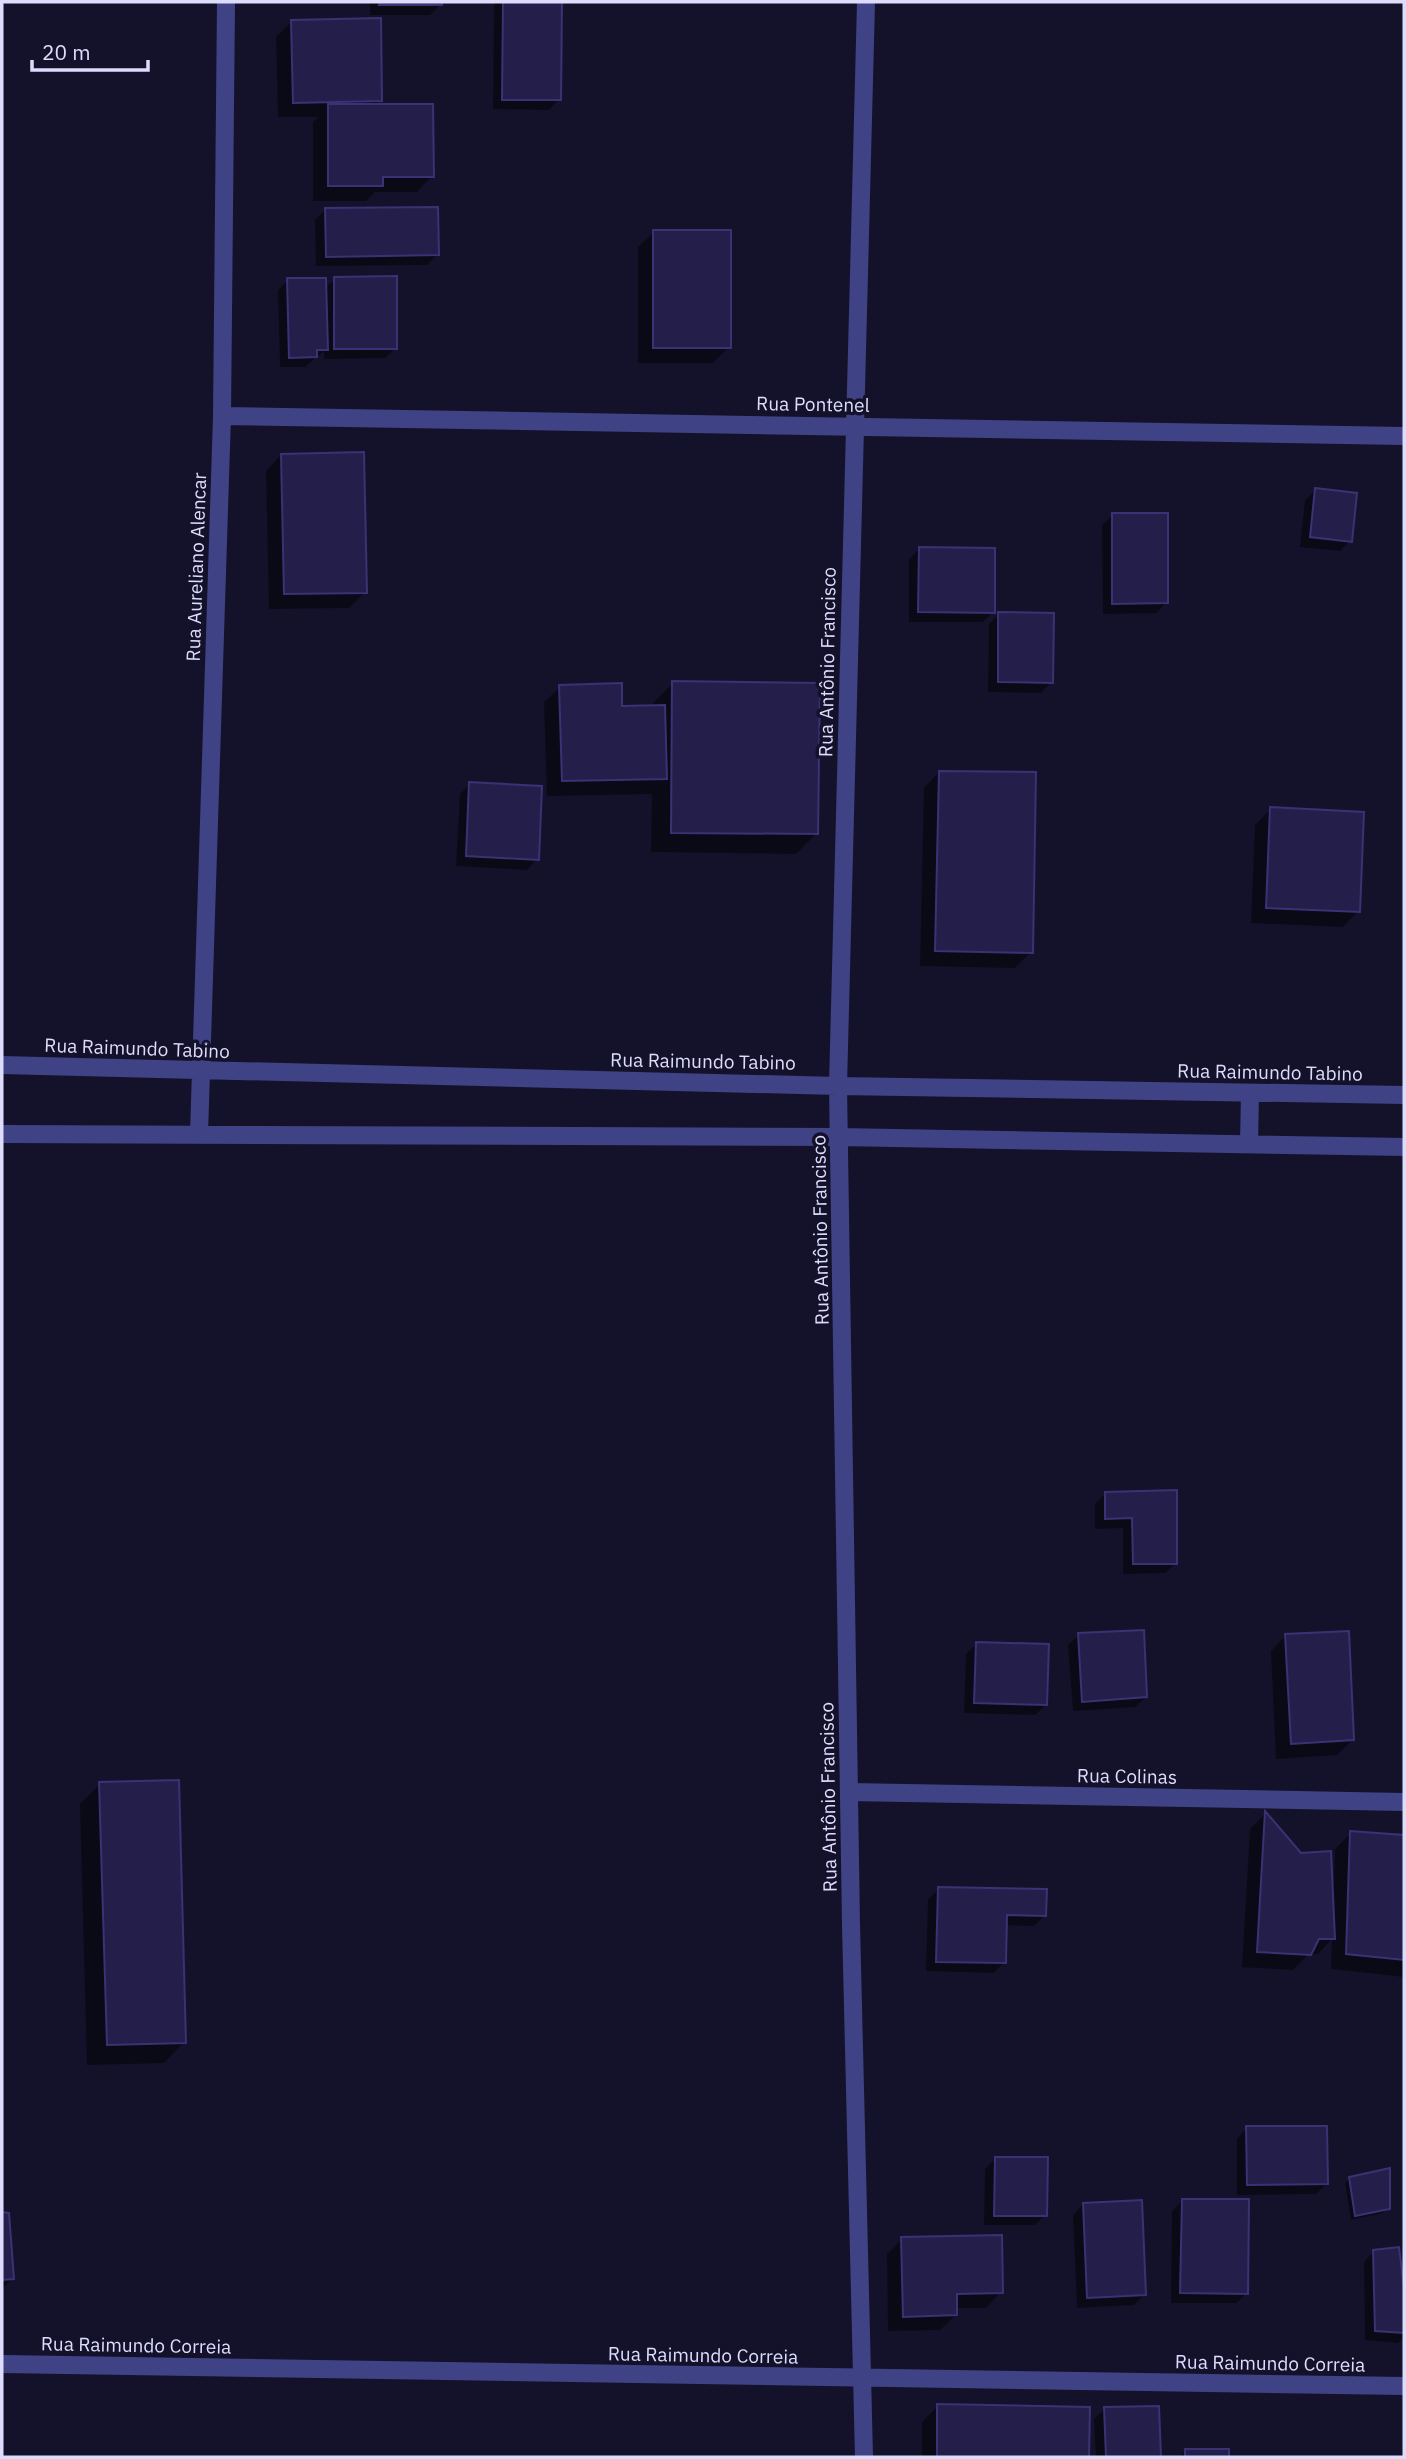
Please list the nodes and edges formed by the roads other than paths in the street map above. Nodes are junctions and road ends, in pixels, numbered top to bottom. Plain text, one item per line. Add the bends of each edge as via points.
1 (226, 2) edge
2 (866, 2) edge
3 (222, 416) junction
4 (853, 426) junction
5 (1404, 436) edge
6 (2, 1065) edge
7 (200, 1071) junction
8 (838, 1086) junction
9 (1250, 1093) junction
10 (1404, 1095) edge
11 (2, 1134) edge
12 (200, 1134) junction
13 (839, 1137) junction
14 (1249, 1144) junction
15 (1404, 1147) edge
16 (849, 1791) junction
17 (1404, 1802) edge
18 (2, 2364) edge
19 (863, 2378) junction
20 (1404, 2386) edge
21 (864, 2457) edge

1 - 3 street, Rua Aureliano Alencar
2 - 4 street, Rua Antônio Francisco
3 - 4 street, Rua Pontenel
3 - 7 street, Rua Aureliano Alencar
4 - 5 street, Rua Pontenel
4 - 8 street, Rua Antônio Francisco
6 - 7 street, Rua Raimundo Tabino
7 - 8 street, Rua Raimundo Tabino
7 - 12 street, Rua Aureliano Alencar
8 - 9 street, Rua Raimundo Tabino
8 - 13 street, Rua Antônio Francisco
9 - 10 street, Rua Raimundo Tabino
9 - 14 street
11 - 12 street
12 - 13 street
13 - 14 street
13 - 16 street, Rua Antônio Francisco
14 - 15 street
16 - 17 street, Rua Colinas
16 - 19 street, Rua Antônio Francisco
18 - 19 street, Rua Raimundo Correia
19 - 20 street, Rua Raimundo Correia
19 - 21 street, Rua Antônio Francisco

